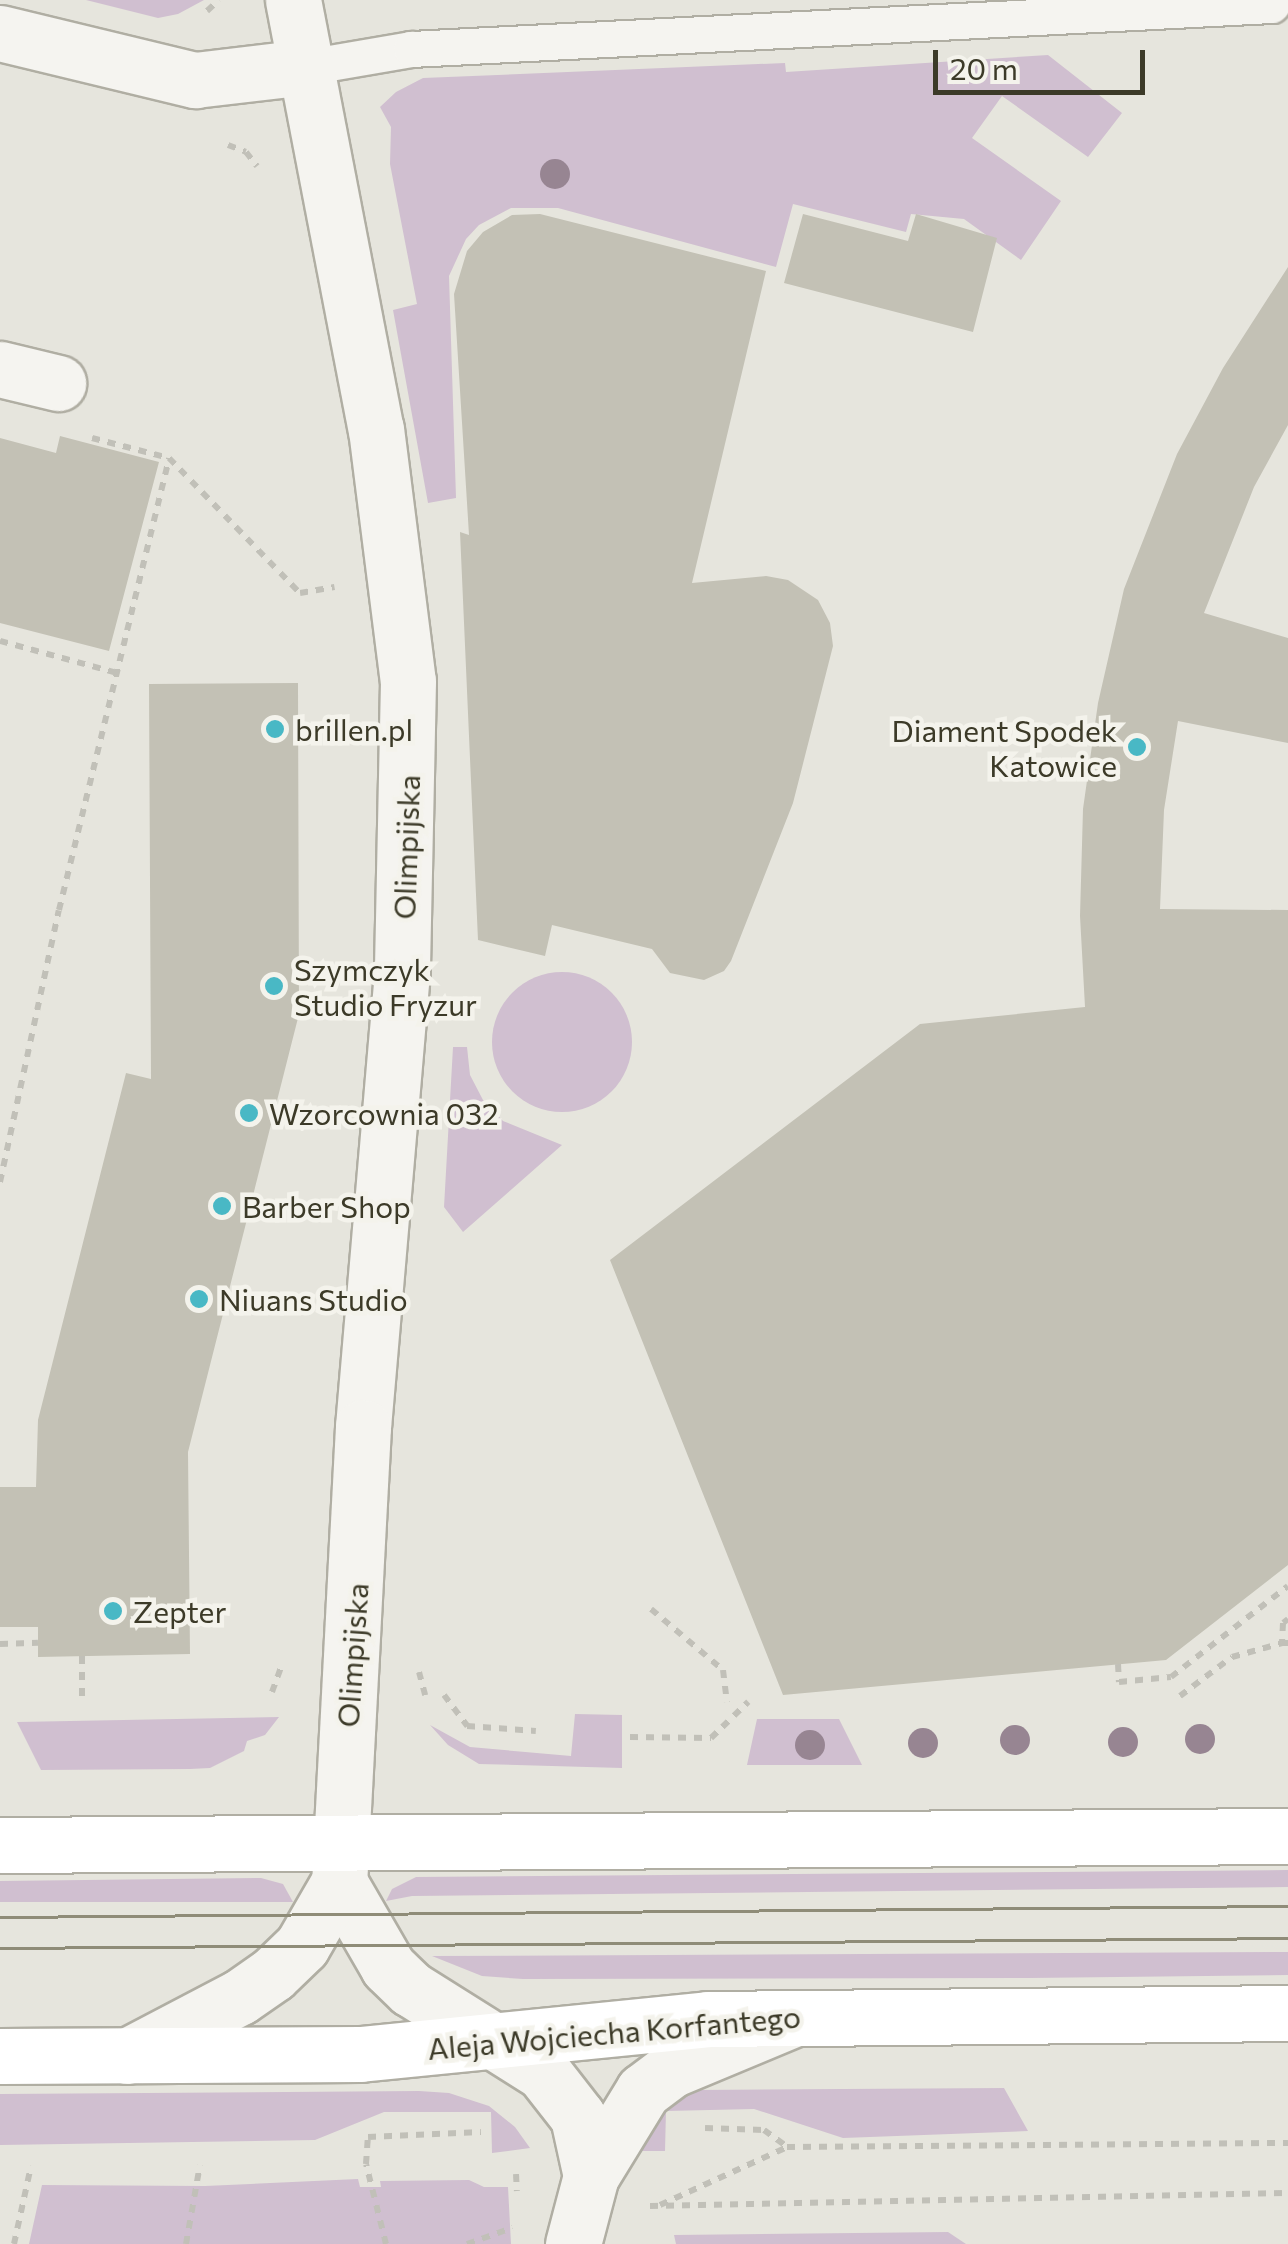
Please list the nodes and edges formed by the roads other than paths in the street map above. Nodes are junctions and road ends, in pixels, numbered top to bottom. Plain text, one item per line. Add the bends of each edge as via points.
1 (293, 0) edge
2 (1272, 5) dead end
3 (0, 33) edge
4 (306, 67) junction
5 (0, 369) edge
6 (58, 383) dead end
7 (1288, 1836) edge
8 (0, 1845) edge
9 (340, 1862) junction
10 (1288, 2013) edge
11 (802, 2016) junction
12 (495, 2041) junction
13 (0, 2056) edge
14 (127, 2056) junction
15 (591, 2176) junction
16 (574, 2244) edge

1 - 4 street, Olimpijska
2 - 4 lane via 411,49
3 - 4 street via 196,80
4 - 9 street, Olimpijska via 376,430 408,681 404,934 363,1427
5 - 6 street
7 - 9 main road
8 - 9 main road
9 - 12 street via 388,1967 411,1989
9 - 14 street, Olimpijska via 302,1946 273,1974
10 - 11 main road, Aleja Wojciecha Korfantego
11 - 12 main road, Aleja Wojciecha Korfantego via 708,2018
11 - 15 street via 671,2070 643,2091
12 - 14 main road, Aleja Wojciecha Korfantego via 360,2054
12 - 15 street via 543,2072 578,2117
13 - 14 main road, Aleja Wojciecha Korfantego
15 - 16 street

